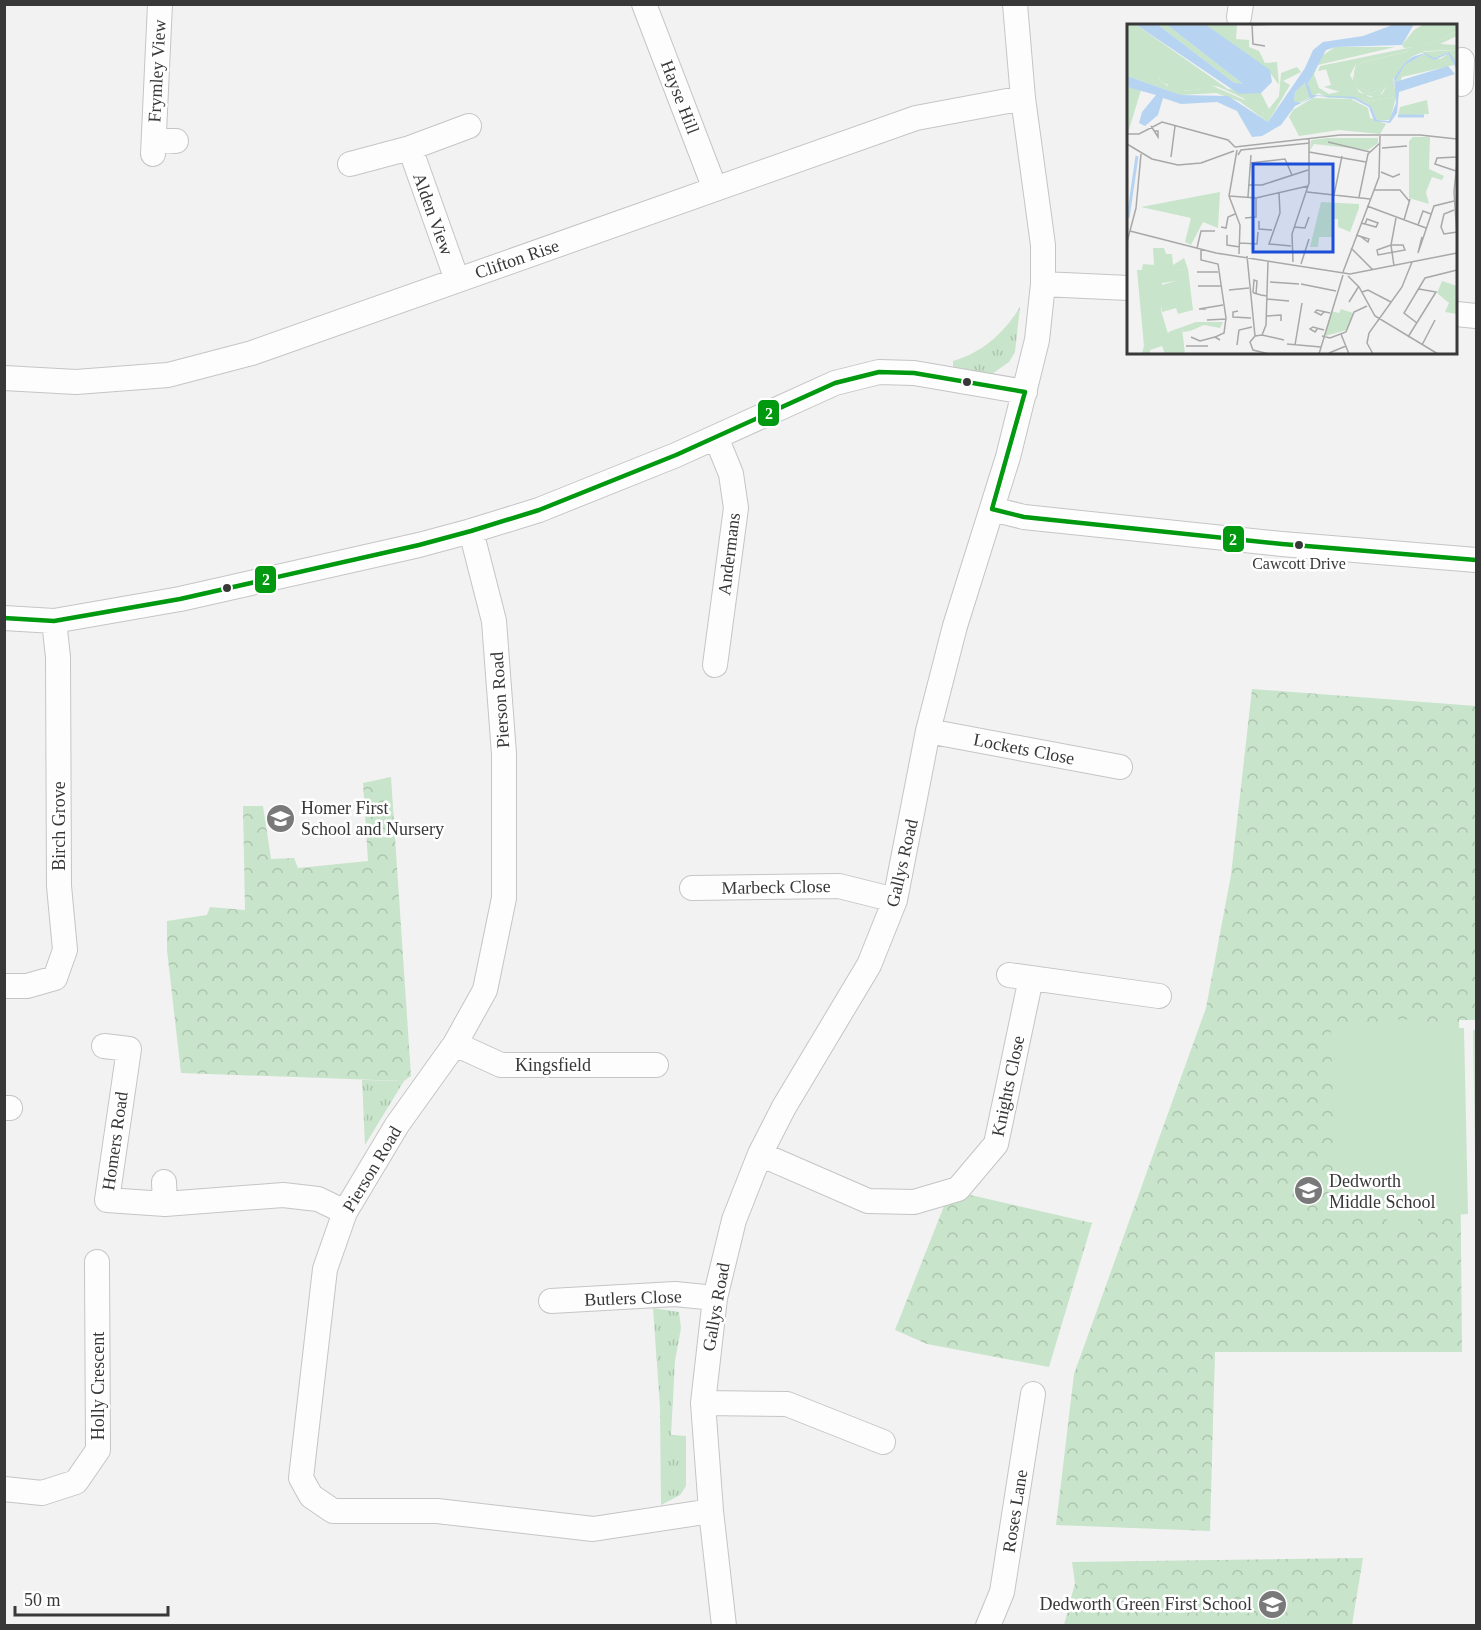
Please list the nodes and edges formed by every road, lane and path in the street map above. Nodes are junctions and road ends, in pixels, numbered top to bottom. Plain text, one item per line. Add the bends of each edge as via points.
1 (160, 4) edge
2 (644, 4) edge
3 (1014, 4) edge
4 (1023, 98) junction
5 (469, 126) dead end
6 (161, 144) dead end
7 (410, 148) junction
8 (350, 164) dead end
9 (716, 189) junction
10 (457, 280) junction
11 (1044, 284) junction
12 (1127, 288) edge
13 (1457, 314) edge
14 (1476, 316) edge
15 (4, 378) edge
16 (1025, 392) junction
17 (716, 437) junction
18 (992, 509) junction
19 (471, 531) junction
20 (1476, 560) edge
21 (4, 618) edge
22 (54, 621) junction
23 (715, 665) dead end
24 (928, 731) junction
25 (1120, 768) dead end
26 (692, 888) dead end
27 (896, 900) junction
28 (4, 986) edge
29 (1159, 996) dead end
30 (455, 1044) junction
31 (104, 1046) dead end
32 (657, 1065) dead end
33 (760, 1154) junction
34 (345, 1212) junction
35 (92, 1275) dead end
36 (715, 1298) junction
37 (551, 1302) dead end
38 (1033, 1394) dead end
39 (703, 1404) junction
40 (883, 1442) dead end
41 (4, 1489) edge
42 (711, 1511) junction
43 (724, 1626) edge
44 (988, 1626) edge

1 - 6 street, Frymley View
2 - 9 street, Hayse Hill
3 - 4 street, Gallys Road
4 - 9 street, Clifton Rise via 916,118
4 - 11 street, Gallys Road via 1044,245
5 - 7 street
7 - 8 street
7 - 10 street, Alden View
9 - 10 street, Clifton Rise
10 - 15 street, Clifton Rise via 252,353 168,375 76,382
11 - 12 street
11 - 16 street, Gallys Road
13 - 14 street
16 - 17 street via 914,373 879,372 835,383
16 - 18 street, Gallys Road
17 - 19 street via 539,510
17 - 23 street, Andermans via 731,474 736,508 728,640
18 - 20 street via 1024,516 1282,544
18 - 24 street, Gallys Road via 955,626
19 - 22 street via 180,599
19 - 30 street, Pierson Road via 494,621 504,754 504,898 484,990
21 - 22 street
22 - 28 street, Birch Grove via 58,657 59,886 65,950 55,978 27,986
24 - 25 street, Lockets Close
24 - 27 street, Gallys Road
26 - 27 street, Marbeck Close via 839,886
27 - 33 street, Gallys Road via 869,965
29 - 33 street, Knights Close via 1127,999 1020,976 996,1144 958,1189 914,1202 868,1200
30 - 32 street, Kingsfield via 501,1065
30 - 34 street, Pierson Road via 398,1125
31 - 34 street, Homers Road via 129,1049 107,1200 165,1193 283,1195 318,1199
33 - 36 street, Gallys Road via 734,1220
34 - 42 street, Pierson Road via 326,1269 301,1478 311,1496 333,1511 437,1511 593,1529
35 - 41 street, Holly Crescent via 98,1450 76,1482 42,1493
36 - 37 street, Butlers Close via 675,1294
36 - 39 street, Gallys Road
38 - 44 street, Roses Lane via 1002,1593
39 - 40 street via 787,1404
39 - 42 street, Gallys Road
42 - 43 street, Gallys Road

